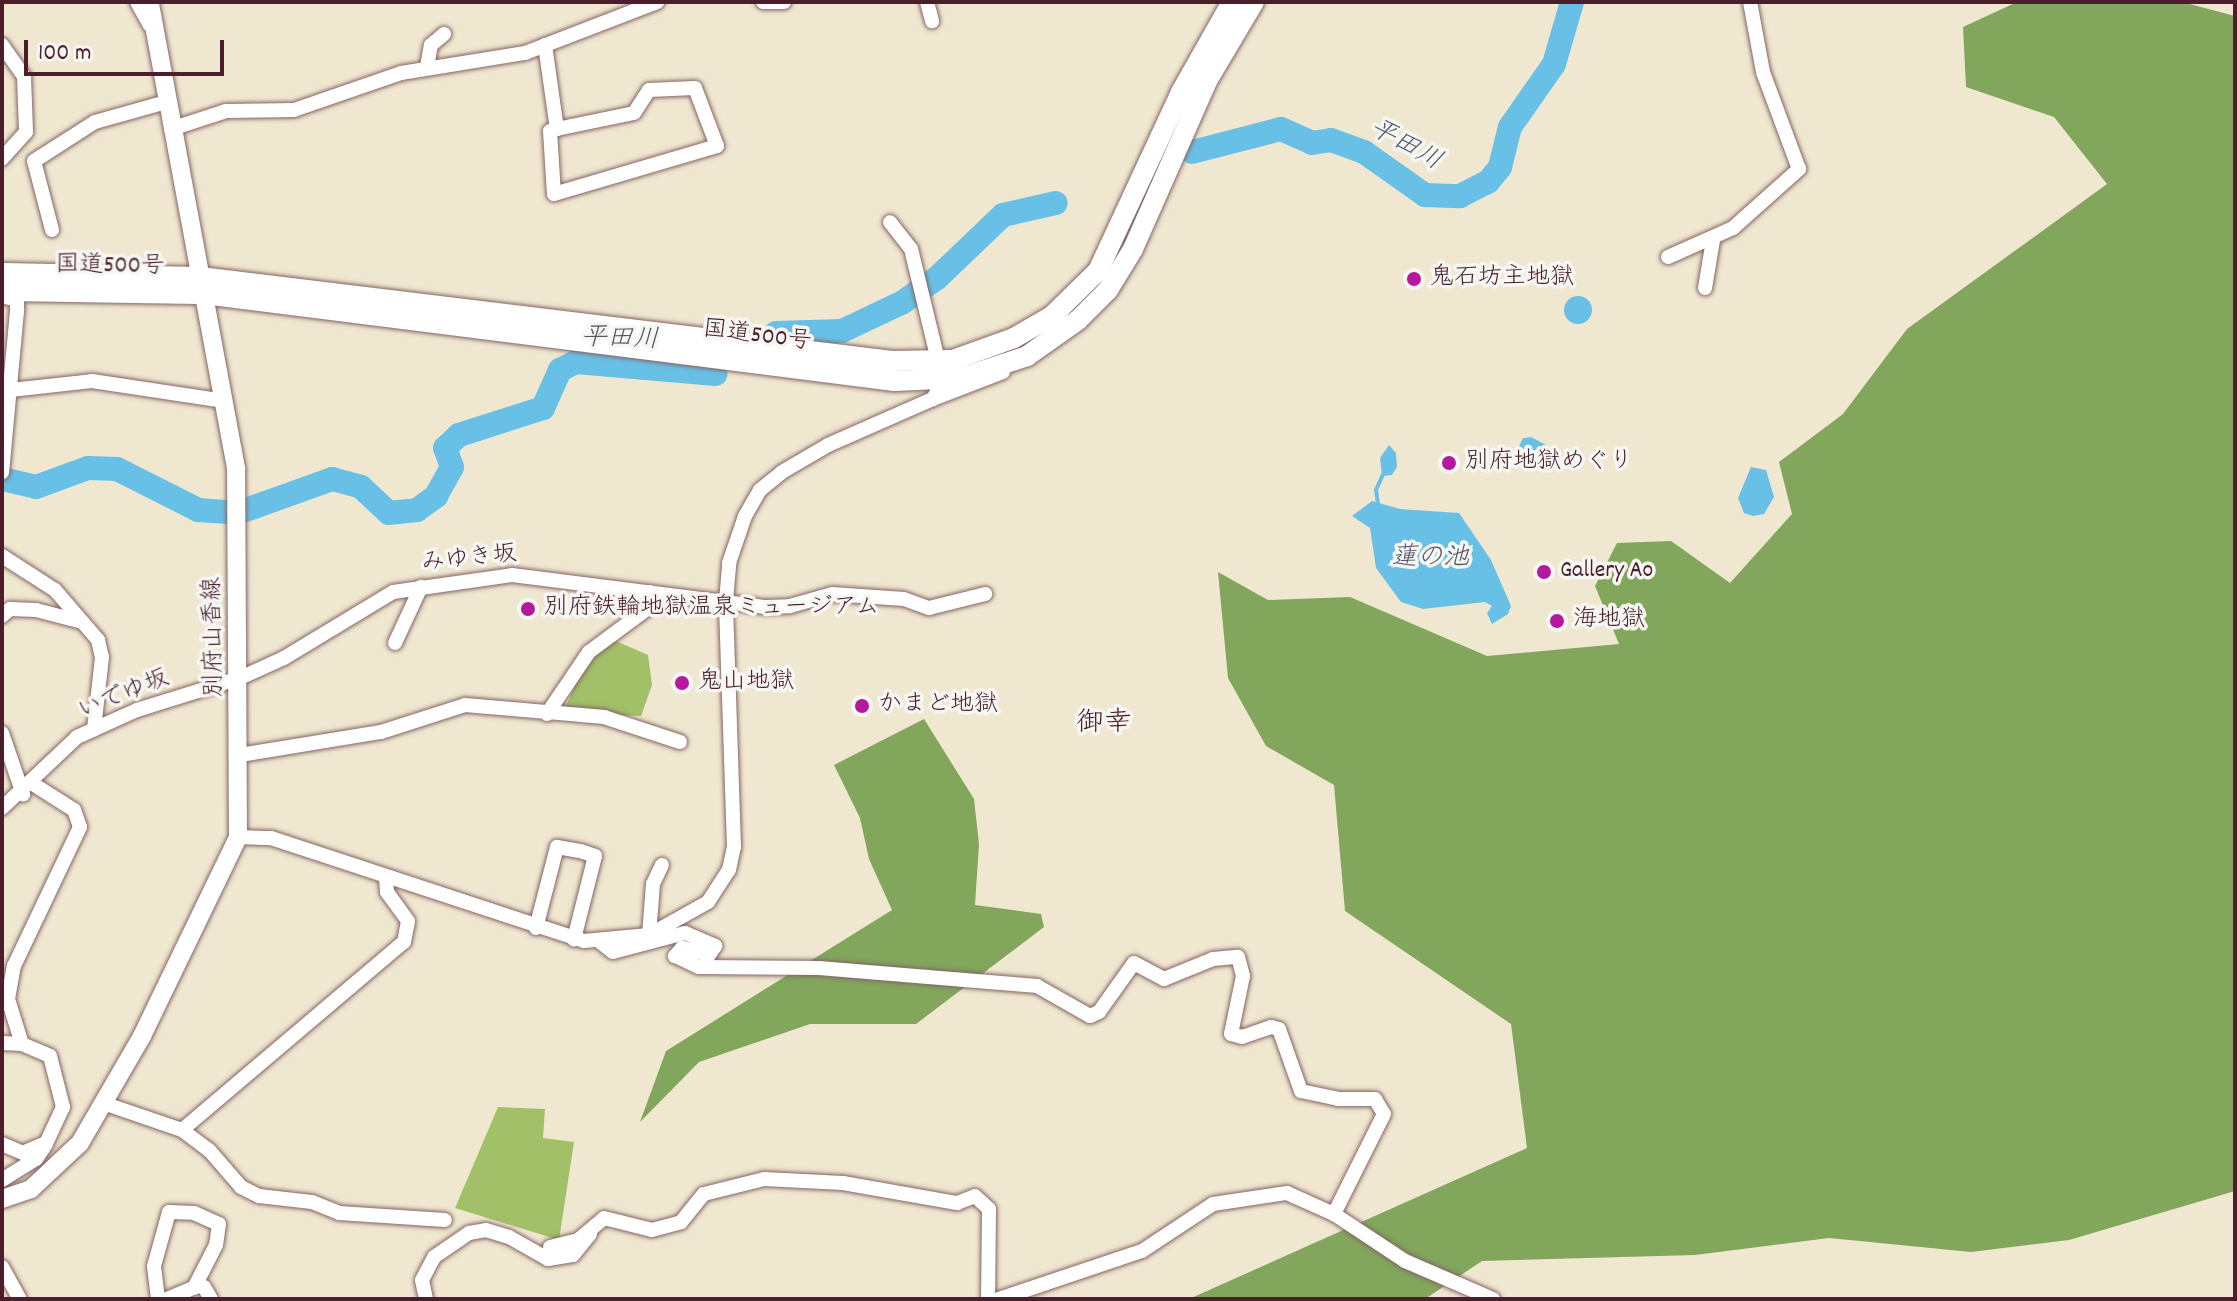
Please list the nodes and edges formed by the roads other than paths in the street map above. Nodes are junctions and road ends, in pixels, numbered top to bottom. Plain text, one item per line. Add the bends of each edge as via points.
1 (137, 2) edge
2 (150, 2) edge
3 (657, 2) edge
4 (763, 2) edge
5 (784, 2) edge
6 (927, 2) edge
7 (1232, 2) edge
8 (1254, 2) edge
9 (1750, 2) edge
10 (932, 21) dead end
11 (150, 25) junction
12 (444, 34) dead end
13 (2, 45) edge
14 (545, 45) junction
15 (427, 67) junction
16 (166, 102) junction
17 (171, 129) junction
18 (557, 129) junction
19 (2, 159) edge
20 (890, 222) dead end
21 (52, 230) dead end
22 (1713, 240) junction
23 (1668, 257) dead end
24 (2, 273) edge
25 (202, 285) junction
26 (1705, 288) dead end
27 (2, 293) edge
28 (938, 381) junction
29 (11, 390) junction
30 (224, 401) junction
31 (4, 448) edge
32 (2, 472) edge
33 (2, 556) edge
34 (421, 587) junction
35 (650, 592) junction
36 (985, 594) dead end
37 (726, 601) junction
38 (2, 616) edge
39 (82, 622) junction
40 (395, 643) dead end
41 (240, 678) junction
42 (547, 714) junction
43 (94, 730) junction
44 (2, 733) edge
45 (680, 742) dead end
46 (240, 755) junction
47 (28, 789) junction
48 (2, 808) edge
49 (238, 837) junction
50 (662, 865) dead end
51 (386, 877) junction
52 (536, 928) junction
53 (649, 935) junction
54 (574, 939) junction
55 (600, 942) junction
56 (2, 1043) edge
57 (22, 1044) junction
58 (103, 1103) junction
59 (182, 1130) junction
60 (46, 1143) junction
61 (2, 1144) edge
62 (2, 1180) edge
63 (2, 1199) edge
64 (1334, 1214) junction
65 (445, 1220) dead end
66 (592, 1230) junction
67 (550, 1247) dead end
68 (2, 1267) edge
69 (194, 1288) junction
70 (20, 1299) edge
71 (158, 1299) edge
72 (167, 1299) edge
73 (211, 1299) edge
74 (426, 1299) edge
75 (988, 1299) edge
76 (999, 1299) edge
77 (1493, 1299) edge

1 - 11 street
2 - 11 main road, 別府山香線
3 - 14 street
4 - 5 street
6 - 10 street
7 - 28 highway, 国道500号 via 1181,92 1098,271 1052,316
8 - 28 highway, 国道500号 via 1207,81 1121,271 1078,320 1027,356
9 - 22 street via 1763,72 1799,169 1767,203
11 - 16 main road, 別府山香線
12 - 15 street via 431,45
13 - 19 street via 24,77 26,132
14 - 15 street
14 - 18 street
15 - 17 street via 294,110 226,111
16 - 17 main road, 別府山香線
16 - 21 street via 95,122 34,161
17 - 25 main road, 別府山香線
18 - 18 street via 550,131 554,194 717,146 695,88 649,90 634,113
20 - 28 street via 911,249
22 - 23 street
22 - 26 street
24 - 25 highway, 国道500号
25 - 27 highway, 国道500号
25 - 28 highway, 国道500号
25 - 30 main road, 別府山香線
27 - 29 street via 17,300
28 - 37 street via 803,457 760,490 735,539
29 - 30 street via 92,381
29 - 31 street
30 - 41 main road, 別府山香線 via 236,468
31 - 32 street
33 - 39 street via 55,590
34 - 35 street, みゆき坂 via 527,575
34 - 40 street
34 - 41 street, みゆき坂 via 383,595 297,650
35 - 37 street, みゆき坂
35 - 42 street via 651,606 589,652
36 - 37 street, みゆき坂 via 929,608 904,599 832,594 790,606
37 - 53 street via 734,847 729,870 708,902
38 - 39 street via 10,609 36,610
39 - 43 street via 98,640 102,657
41 - 43 street, いでゆ坂 via 137,710
41 - 46 main road, 別府山香線
42 - 45 street via 604,717
42 - 46 street via 465,705 381,732
43 - 47 street, いでゆ坂 via 77,737
44 - 47 street
46 - 49 main road, 別府山香線
47 - 48 street, いでゆ坂
47 - 57 street via 74,810 80,827 14,966 8,999
49 - 51 street via 271,838
49 - 58 main road, 別府山香線 via 142,1036
50 - 53 street via 653,884
51 - 52 street
51 - 59 street via 387,892 408,921 404,942
52 - 54 street
52 - 54 street via 557,847 580,851 595,856
53 - 55 street
54 - 55 street
55 - 64 street via 613,952 685,933 715,946 709,955 682,948 675,956 699,967 819,968 1037,986 1090,1016 1099,1012 1134,963 1164,979 1220,957 1238,957 1243,976 1231,1034 1242,1037 1279,1029 1301,1091 1375,1099 1384,1114
56 - 57 street
57 - 60 street via 50,1056 60,1089 63,1107
58 - 59 street
58 - 63 main road, 別府山香線 via 56,1170 31,1189
59 - 65 street via 209,1150 241,1187 259,1196 312,1202 339,1213
60 - 61 street via 23,1153
60 - 62 street via 36,1159
64 - 76 street via 1287,1193 1213,1204 1142,1251
64 - 77 street via 1405,1261
66 - 67 street via 578,1240
66 - 74 street via 582,1249 564,1259 539,1256 486,1230 469,1233 434,1257 422,1280
66 - 75 street via 604,1218 652,1230 681,1222 704,1194 764,1179 843,1183 957,1203 975,1196 989,1209
68 - 70 street
69 - 71 street via 216,1245 219,1224 194,1213 169,1212 154,1266
69 - 72 street
69 - 73 street via 204,1287

